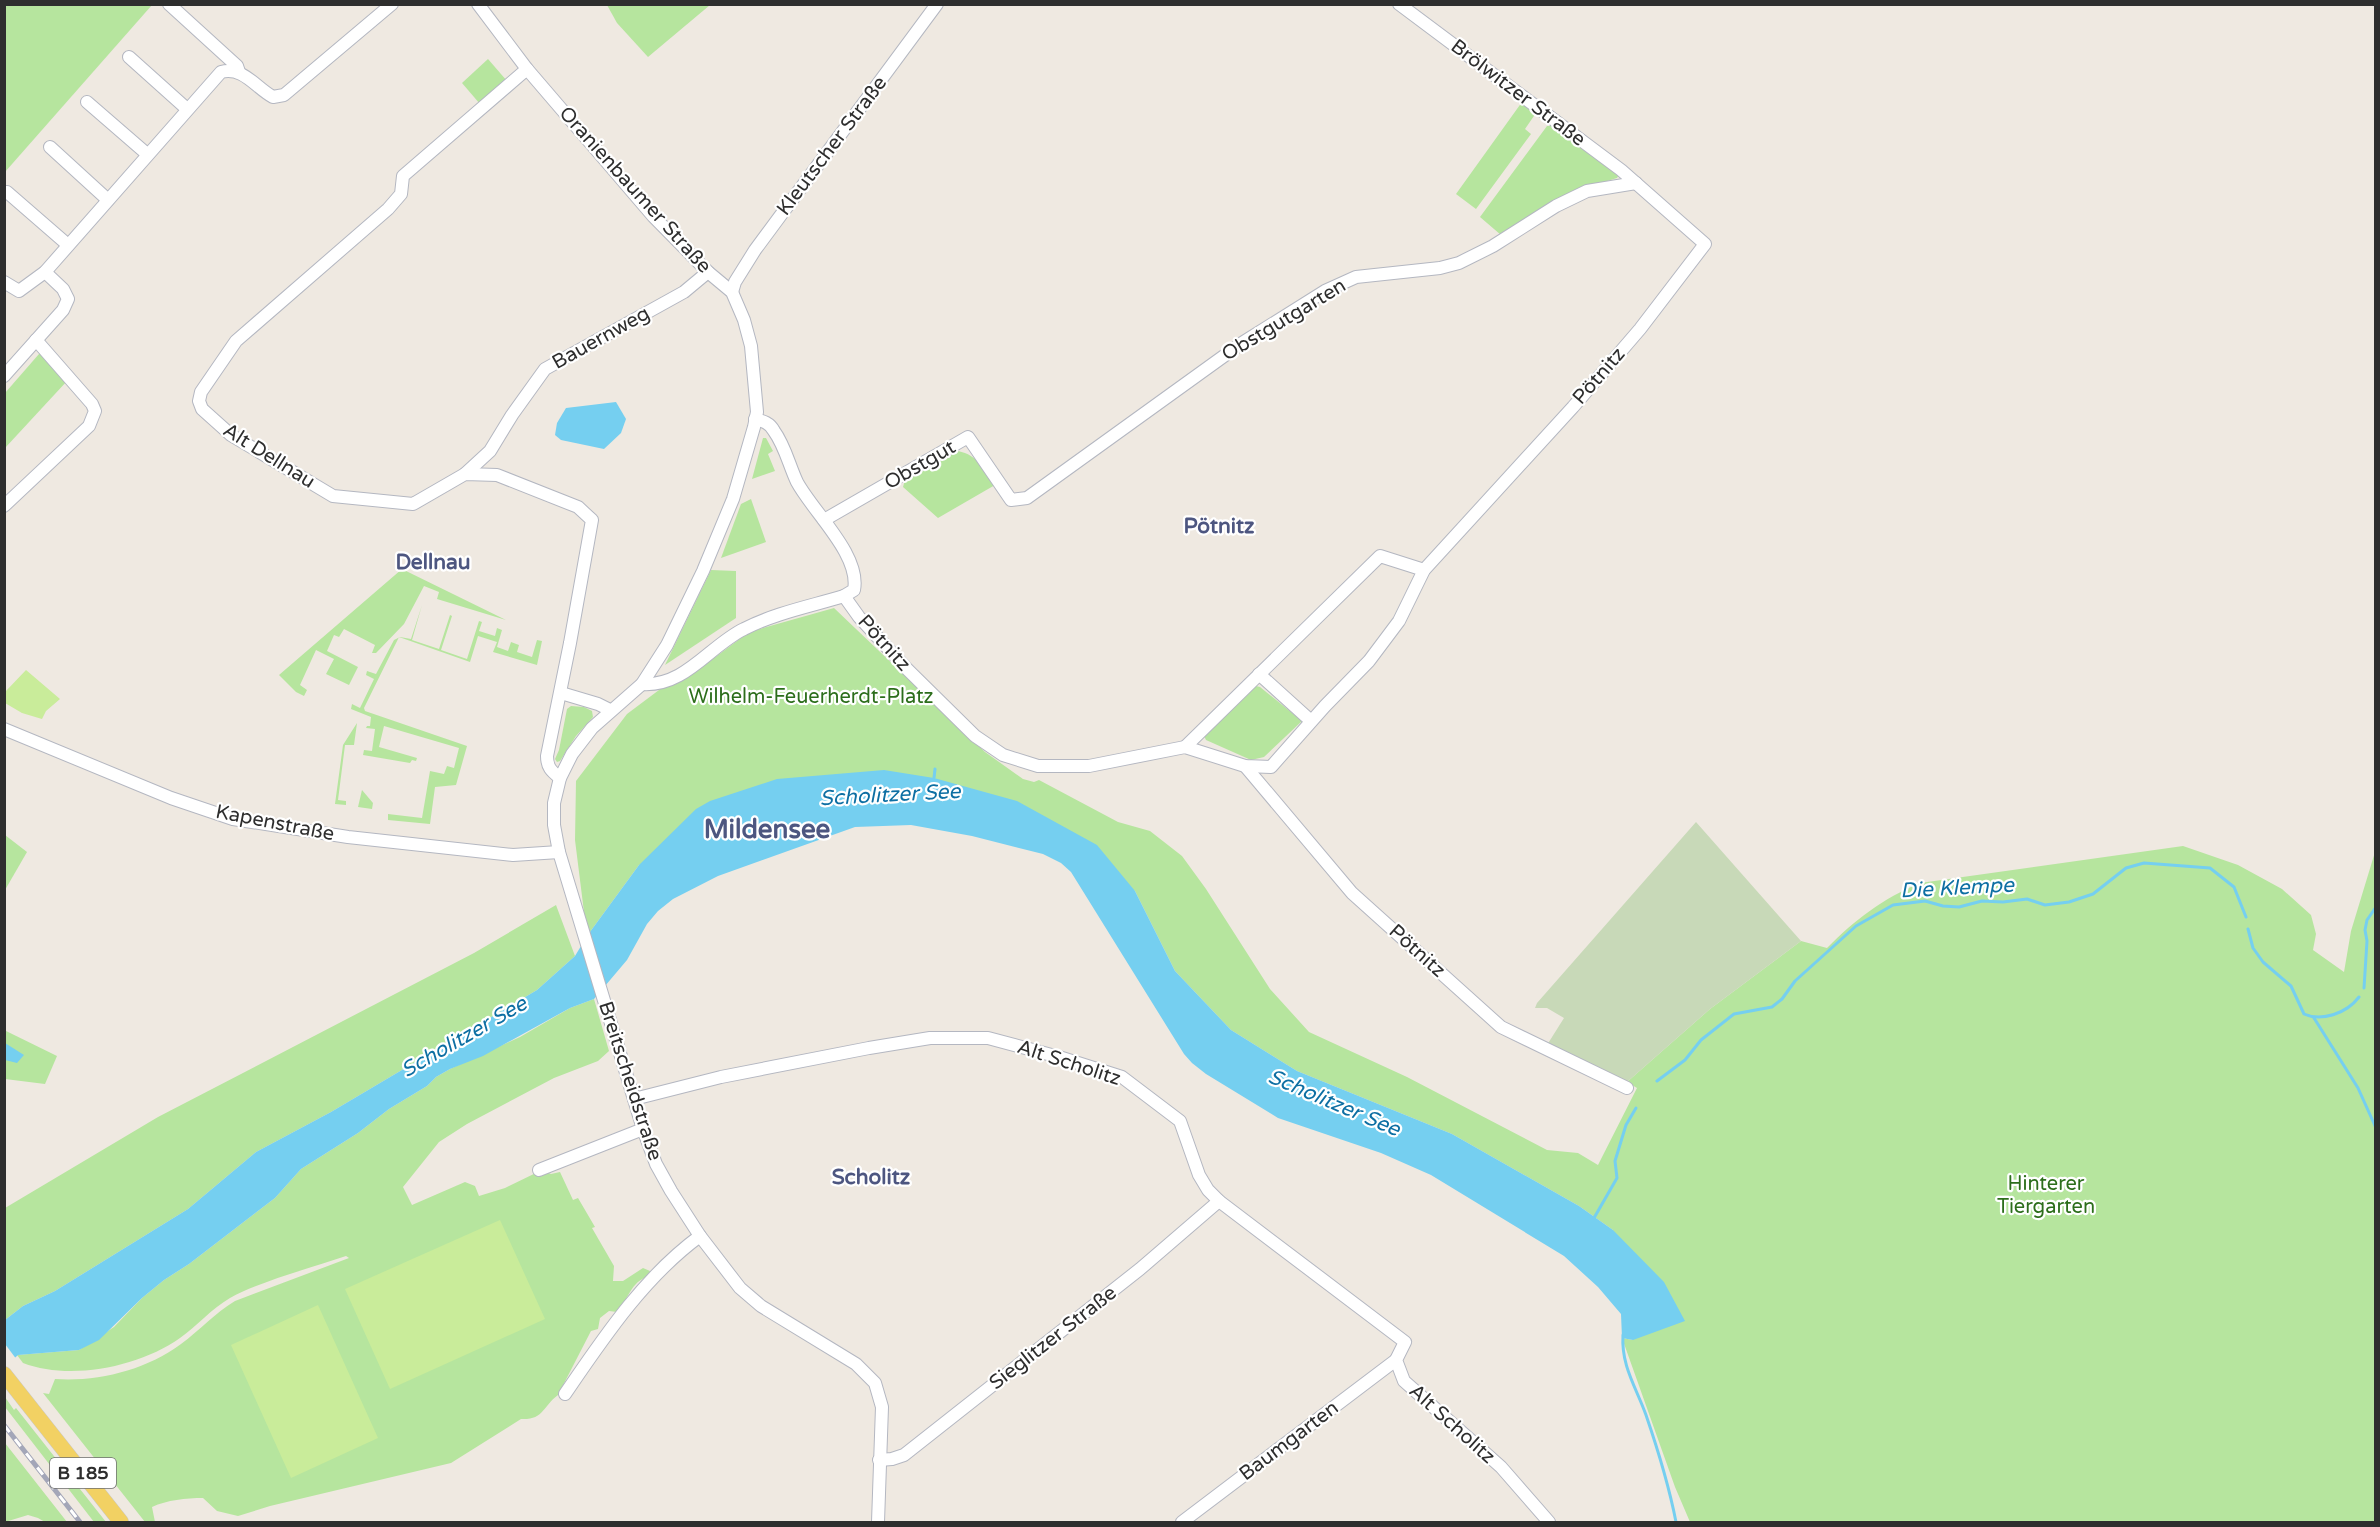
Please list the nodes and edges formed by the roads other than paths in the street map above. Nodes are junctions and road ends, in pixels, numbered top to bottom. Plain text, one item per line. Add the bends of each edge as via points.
1 (169, 4) edge
2 (392, 4) edge
3 (477, 4) edge
4 (937, 4) edge
5 (1398, 4) edge
6 (129, 57) dead end
7 (527, 69) junction
8 (239, 72) junction
9 (87, 102) dead end
10 (187, 109) junction
11 (50, 147) dead end
12 (147, 154) junction
13 (1636, 183) junction
14 (7, 192) dead end
15 (108, 200) junction
16 (68, 245) junction
17 (45, 272) junction
18 (708, 272) junction
19 (4, 282) edge
20 (732, 292) junction
21 (36, 340) junction
22 (4, 376) edge
23 (755, 419) junction
24 (490, 451) junction
25 (465, 474) junction
26 (497, 474) junction
27 (1027, 498) joint
28 (4, 506) edge
29 (824, 520) junction
30 (1424, 570) junction
31 (844, 596) junction
32 (1259, 674) junction
33 (642, 684) junction
34 (561, 693) junction
35 (610, 710) junction
36 (1311, 721) junction
37 (4, 729) edge
38 (1185, 747) junction
39 (1245, 766) junction
40 (560, 778) junction
41 (559, 852) junction
42 (1626, 1088) dead end
43 (634, 1099) junction
44 (643, 1129) junction
45 (539, 1170) dead end
46 (1219, 1202) junction
47 (700, 1236) junction
48 (1396, 1360) junction
49 (4, 1374) edge
50 (565, 1394) dead end
51 (879, 1460) junction
52 (121, 1522) edge
53 (878, 1522) edge
54 (1182, 1522) edge
55 (1549, 1522) edge

1 - 8 street
2 - 8 street via 284,95 273,97
3 - 7 street, Oranienbaumer Straße
4 - 20 street, Kleutscher Straße via 755,250
5 - 13 street, Brölwitzer Straße
6 - 10 street
7 - 18 street, Oranienbaumer Straße via 653,216
7 - 25 street, Alt Dellnau via 403,176 401,194 388,209 236,340 201,392 202,409 231,435 333,496 413,504
8 - 10 street via 221,72
9 - 12 street
10 - 12 street
11 - 15 street
12 - 15 street
13 - 27 street, Obstgutgarten via 1587,191 1458,263 1356,277 1324,291 1242,343
13 - 30 street, Pötnitz via 1705,244 1573,407
14 - 16 street
15 - 16 street
16 - 17 street
17 - 19 street via 19,291
17 - 21 street via 63,288 68,299
18 - 20 street, Oranienbaumer Straße
18 - 24 street, Bauernweg via 684,292 545,369
20 - 23 street, Oranienbaumer Straße via 751,346
21 - 22 street
21 - 28 street via 96,411 89,426
23 - 29 street, Pötnitz via 770,424 797,482
23 - 33 street, Oranienbaumer Straße via 733,498 703,571 667,645
24 - 25 street, Bauernweg
24 - 26 street
25 - 26 street, Alt Dellnau
26 - 34 street, Alt Dellnau via 578,507 592,519
27 - 29 street, Obstgut via 1011,500 968,437
29 - 31 street, Pötnitz via 856,578 854,590
30 - 32 street via 1380,556
30 - 36 street, Pötnitz via 1399,621 1369,661
31 - 33 street via 742,629 698,664 671,679 656,685
31 - 38 street, Pötnitz via 907,669 975,736 1002,755 1038,766 1089,766
32 - 36 street
32 - 38 street
33 - 35 street, Oranienbaumer Straße
34 - 35 street
34 - 40 street, Alt Dellnau via 547,756 547,765
35 - 40 street via 580,742
36 - 39 street, Pötnitz via 1271,767
37 - 41 street, Kapenstraße via 171,798 233,819 501,854
38 - 39 street, Pötnitz
39 - 42 street, Pötnitz via 1352,893 1501,1027
40 - 41 street via 554,803
41 - 43 street, Breitscheidstraße
43 - 44 street, Breitscheidstraße
43 - 46 street, Alt Scholitz via 721,1077 869,1048 930,1038 988,1038 1122,1077 1180,1121 1199,1175
44 - 45 street
44 - 47 street, Breitscheidstraße via 656,1164
46 - 48 street, Alt Scholitz via 1405,1342
46 - 51 street, Sieglitzer Straße via 903,1455
47 - 50 street via 674,1256 605,1335
47 - 51 street, Breitscheidstraße via 751,1298 870,1376 882,1407
48 - 54 street, Baumgarten
48 - 55 street, Alt Scholitz via 1404,1381 1500,1467
49 - 52 main road, B 185
51 - 53 street, Breitscheidstraße

